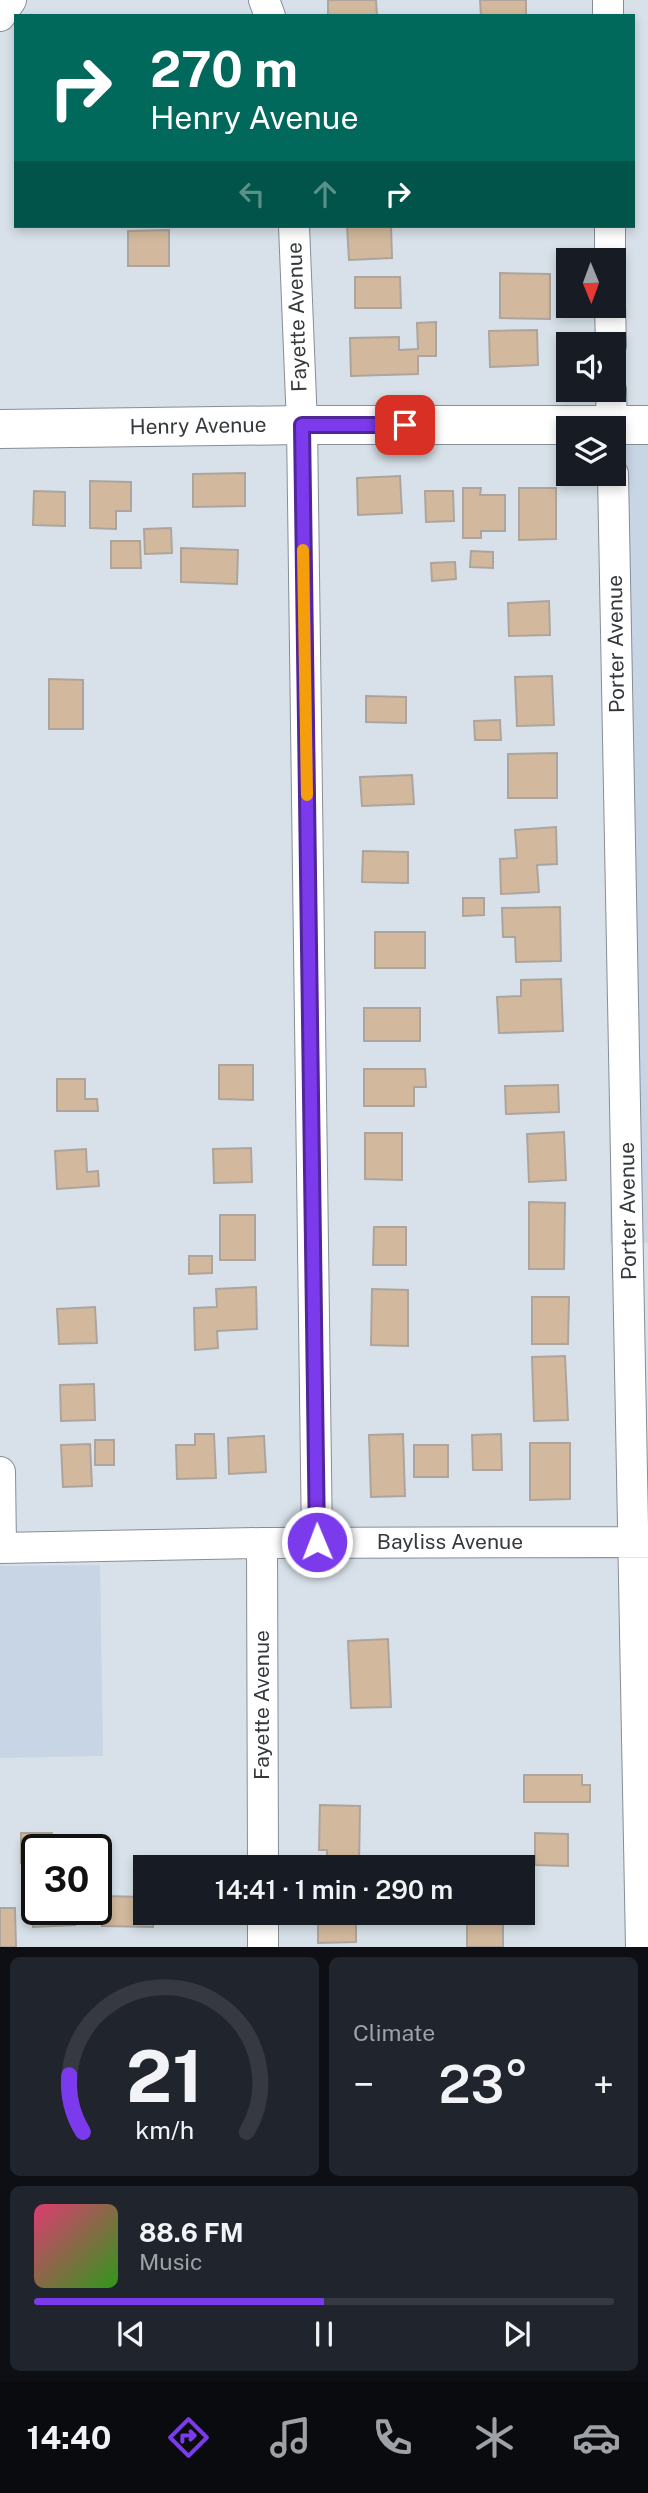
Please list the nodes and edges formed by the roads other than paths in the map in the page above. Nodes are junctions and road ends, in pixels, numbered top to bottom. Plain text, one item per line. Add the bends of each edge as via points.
1 (11, 0) edge
2 (0, 16) edge
3 (294, 228) edge
4 (610, 228) edge
5 (610, 248) edge
6 (556, 419) edge
7 (302, 425) junction
8 (0, 429) edge
9 (613, 486) edge
10 (0, 1472) edge
11 (317, 1542) junction
12 (641, 1542) edge
13 (262, 1543) junction
14 (1, 1548) edge
15 (263, 1855) edge
16 (263, 1925) edge
17 (264, 1947) edge
18 (641, 1947) edge

1 - 2 street
3 - 7 street, Fayette Avenue
4 - 5 street
6 - 7 street, Henry Avenue
7 - 8 street, Henry Avenue
7 - 11 street, Fayette Avenue
9 - 12 street, Porter Avenue
10 - 14 street
11 - 12 street, Bayliss Avenue
11 - 13 street, Bayliss Avenue
12 - 18 street, Porter Avenue
13 - 14 street, Bayliss Avenue
13 - 15 street, Fayette Avenue
16 - 17 street

